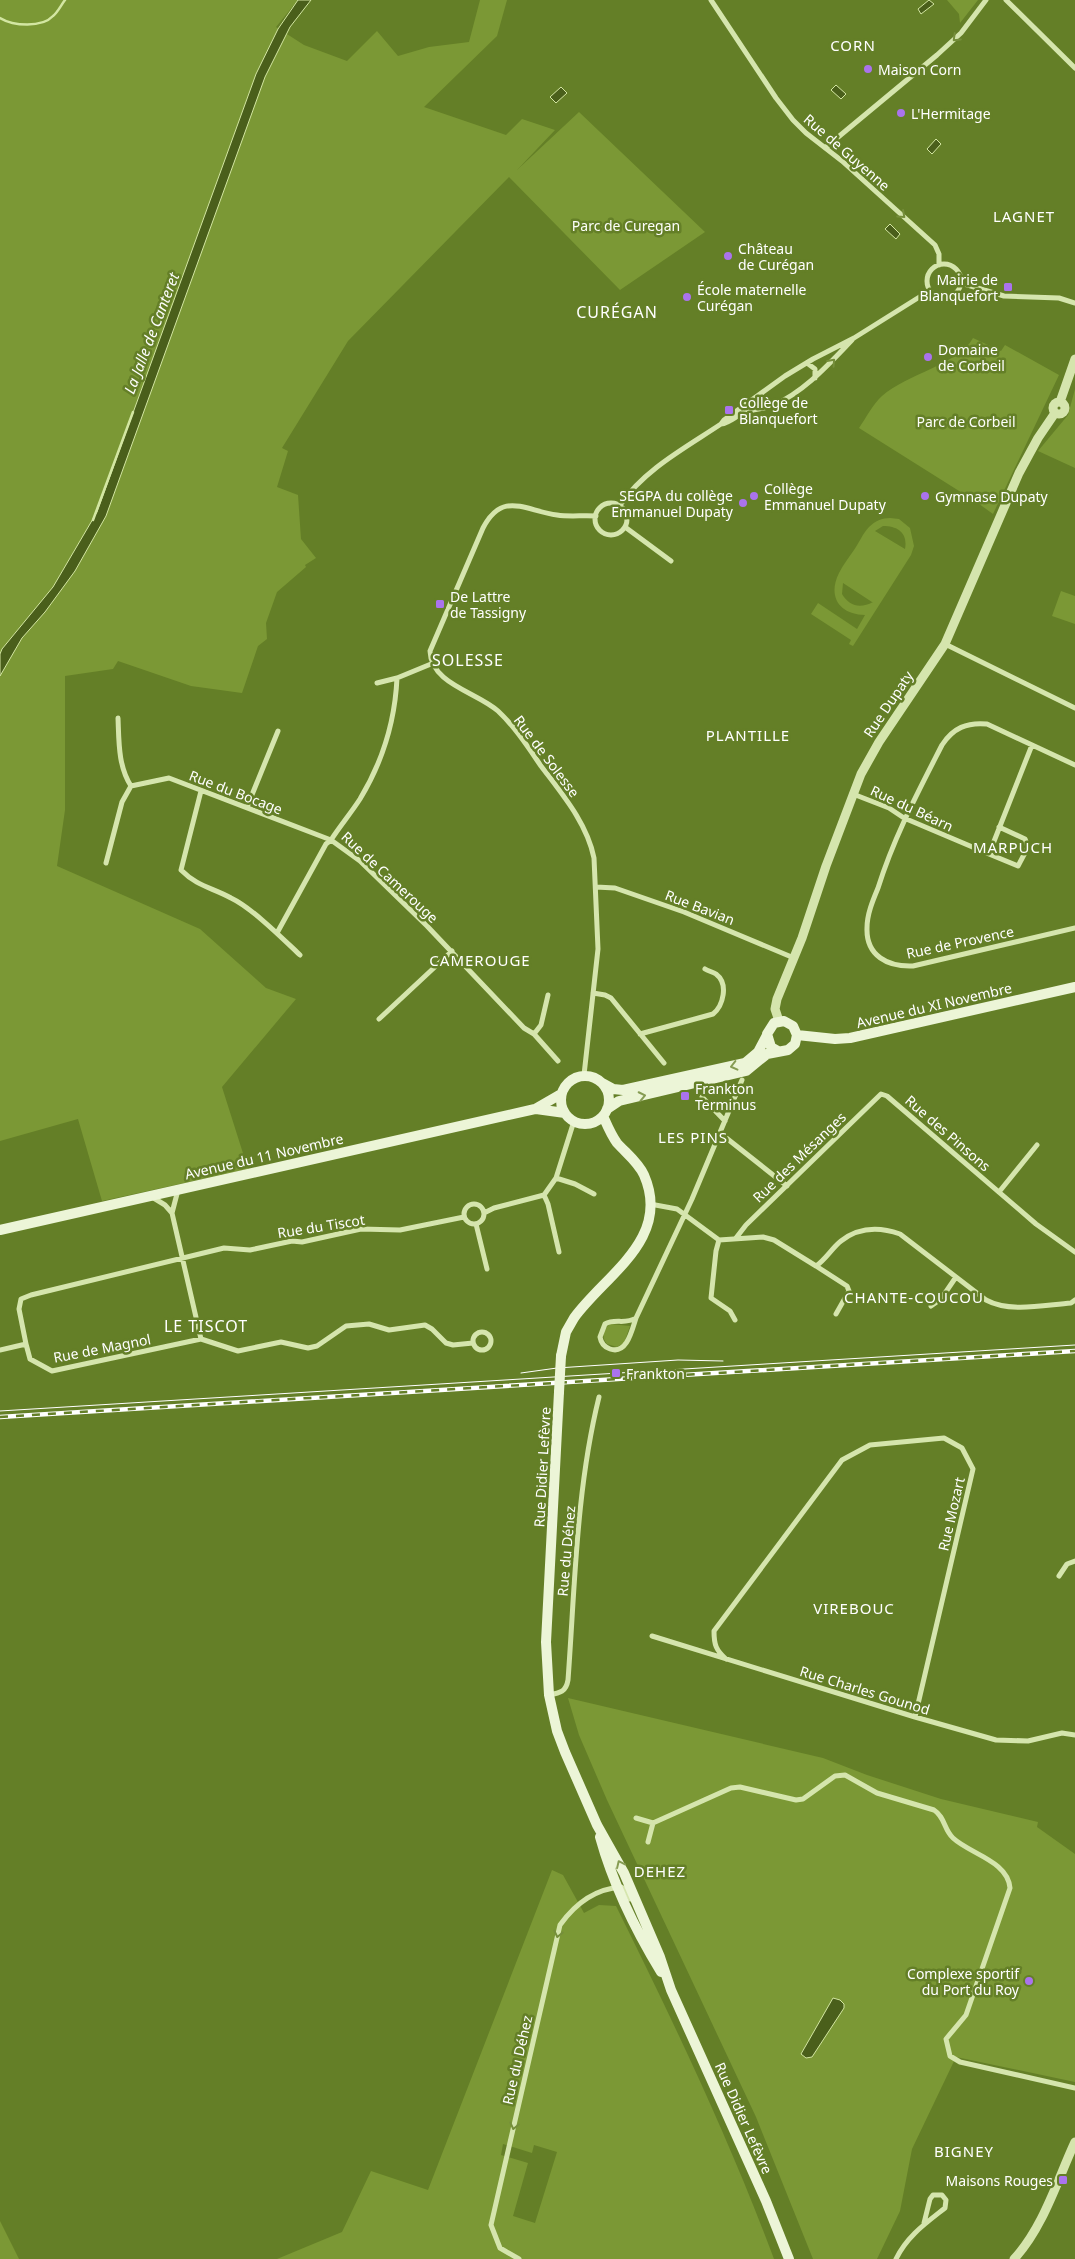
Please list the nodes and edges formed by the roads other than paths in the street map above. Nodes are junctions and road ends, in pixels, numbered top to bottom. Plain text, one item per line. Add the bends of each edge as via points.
1 (711, 0) edge
2 (986, 0) edge
3 (1006, 0) edge
4 (1075, 68) edge
5 (826, 148) junction
6 (939, 264) junction
7 (961, 283) junction
8 (930, 290) junction
9 (1075, 303) edge
10 (854, 338) junction
11 (1075, 359) edge
12 (807, 363) junction
13 (814, 378) junction
14 (762, 393) junction
15 (771, 406) junction
16 (721, 424) junction
17 (620, 505) junction
18 (596, 516) junction
19 (625, 527) junction
20 (672, 561) dead end
21 (945, 644) junction
22 (431, 664) junction
23 (397, 678) junction
24 (377, 683) dead end
25 (1075, 708) edge
26 (118, 718) dead end
27 (278, 731) dead end
28 (1032, 745) junction
29 (1075, 766) edge
30 (131, 786) junction
31 (200, 791) junction
32 (853, 794) junction
33 (247, 807) junction
34 (904, 818) junction
35 (999, 827) junction
36 (331, 840) junction
37 (989, 854) junction
38 (106, 863) dead end
39 (596, 887) junction
40 (1075, 928) edge
41 (277, 933) junction
42 (452, 951) junction
43 (300, 954) dead end
44 (794, 958) junction
45 (705, 969) dead end
46 (1075, 987) edge
47 (593, 993) junction
48 (548, 995) dead end
49 (379, 1019) dead end
50 (779, 1021) junction
51 (534, 1034) junction
52 (640, 1034) junction
53 (767, 1034) junction
54 (797, 1035) junction
55 (778, 1051) junction
56 (558, 1062) dead end
57 (664, 1063) dead end
58 (584, 1075) junction
59 (742, 1080) dead end
60 (602, 1083) junction
61 (561, 1094) junction
62 (881, 1094) joint
63 (702, 1097) dead end
64 (534, 1109) junction
65 (605, 1112) junction
66 (565, 1113) junction
67 (574, 1121) junction
68 (725, 1121) junction
69 (590, 1123) junction
70 (720, 1133) junction
71 (617, 1142) junction
72 (1037, 1145) dead end
73 (556, 1178) junction
74 (787, 1186) junction
75 (178, 1189) junction
76 (999, 1192) junction
77 (594, 1194) dead end
78 (150, 1196) junction
79 (544, 1196) junction
80 (650, 1204) junction
81 (172, 1213) junction
82 (484, 1213) junction
83 (685, 1214) junction
84 (464, 1217) junction
85 (476, 1224) junction
86 (0, 1230) edge
87 (736, 1238) junction
88 (720, 1240) junction
89 (559, 1252) dead end
90 (1075, 1252) edge
91 (182, 1256) junction
92 (816, 1266) junction
93 (487, 1269) dead end
94 (956, 1277) junction
95 (1074, 1302) edge
96 (931, 1306) dead end
97 (836, 1314) dead end
98 (636, 1318) junction
99 (735, 1320) dead end
100 (201, 1339) junction
101 (473, 1343) dead end
102 (26, 1344) junction
103 (0, 1350) edge
104 (599, 1397) dead end
105 (1075, 1560) edge
106 (1059, 1576) dead end
107 (652, 1636) dead end
108 (726, 1659) junction
109 (549, 1695) junction
110 (915, 1717) junction
111 (1075, 1735) edge
112 (636, 1818) dead end
113 (653, 1823) junction
114 (597, 1825) junction
115 (648, 1842) dead end
116 (619, 1887) junction
117 (649, 1931) junction
118 (671, 1990) junction
119 (1075, 2088) edge
120 (1075, 2142) edge
121 (924, 2223) junction
122 (519, 2259) edge
123 (789, 2259) edge
124 (896, 2259) edge
125 (1014, 2259) edge

1 - 5 street, Rue de Guyenne via 793,120
2 -> 5 street via 961,33 943,50
3 - 4 street
5 -> 6 street, Rue de Guyenne via 935,245
6 - 7 street via 955,268
6 - 8 street via 926,280
7 - 8 street via 955,294 945,298 934,295
7 - 9 street via 1004,296 1059,298
8 - 10 street
10 - 12 street
13 -> 10 street
11 - 21 street, Rue Dupaty via 1060,402 1053,406 1055,414 1019,473
12 - 13 street via 815,369
12 - 14 street
13 - 15 street
14 - 15 street via 761,396
14 - 16 street
15 - 16 street via 744,412
16 - 17 street via 642,478
17 - 18 street via 605,504
17 - 19 street via 627,517
18 - 19 street via 604,533 618,533
18 - 22 street via 556,515 512,505 492,513 482,528 432,644
19 - 20 street
21 - 25 street
21 - 32 street, Rue Dupaty via 879,742
22 - 23 street
22 - 39 street, Rue de Solesse via 438,674 498,711 529,747 586,832 594,858
23 - 24 street
23 - 36 street, Rue de Camerouge via 396,701 383,754 360,798
26 - 30 street via 120,756 125,777
27 - 33 street
28 - 29 street
28 - 34 street, Rue de Provence via 987,724 970,724 954,730 942,745
28 - 35 street
30 - 31 street, Rue du Bocage via 170,778
30 - 38 street via 122,802
31 - 33 street, Rue du Bocage
31 - 41 street via 181,870 193,882 233,898
32 - 34 street, Rue du Béarn via 889,808
32 - 44 street, Rue Dupaty
33 - 36 street, Rue du Bocage
34 - 37 street, Rue du Béarn
34 - 40 street, Rue de Provence via 890,851 866,929 870,945 887,963 913,966
35 - 37 street
35 - 37 street, Rue du Béarn via 1025,839 1028,847 1018,866
36 - 41 street
36 - 42 street, Rue de Camerouge via 360,861
39 - 44 street, Rue Bavian via 615,888 684,912
39 - 47 street, Rue de Solesse via 598,949
41 - 43 street
42 - 49 street
42 - 51 street, Rue de Camerouge via 524,1028
44 - 50 street, Rue Dupaty via 775,1005
45 - 52 street via 718,976 721,983 723,1000 719,1009 713,1014
46 - 54 main road, Avenue du XI Novembre via 850,1038
47 - 52 street via 611,998
47 - 58 street, Rue de Solesse
48 - 51 street via 541,1025
50 - 53 main road
50 - 54 main road via 789,1022
51 - 56 street, Rue de Camerouge
52 - 57 street
53 - 55 main road via 771,1046
53 -> 60 main road via 758,1052 745,1062 623,1090
54 - 55 main road via 792,1048
65 -> 55 main road via 619,1101 738,1075 767,1054
58 - 60 main road
58 - 61 main road via 570,1081
59 - 68 street
60 - 65 main road via 609,1096
61 - 64 main road, Avenue du 11 Novembre
61 - 66 main road
62 - 74 street, Rue des Mésanges
62 - 76 street, Rue des Pinsons
63 - 68 street
64 - 66 main road, Avenue du 11 Novembre
64 - 75 main road, Avenue du 11 Novembre
65 - 69 main road
65 - 71 main road, Rue Didier Lefèvre
66 - 67 main road
67 - 69 main road
67 - 73 street
68 - 70 street
69 - 71 main road, Rue Didier Lefèvre
70 - 74 street
70 - 83 street
71 - 80 main road, Rue Didier Lefèvre via 637,1162 644,1176
72 - 76 street
73 - 77 street
73 - 79 street
74 - 87 street, Rue des Mésanges
75 - 78 main road, Avenue du 11 Novembre
75 - 81 street
76 - 90 street, Rue des Pinsons
78 - 81 street
78 - 86 main road, Avenue du 11 Novembre
79 - 82 street
79 - 89 street
80 - 83 street via 667,1206
80 - 109 main road, Rue Didier Lefèvre, bridge via 642,1241 574,1318 566,1332 561,1356 546,1642
81 - 91 street
82 - 84 street, Rue du Tiscot via 477,1204 470,1205 464,1210
82 - 85 street
83 - 88 street
83 - 98 street
84 - 85 street via 468,1223
84 - 91 street, Rue du Tiscot via 400,1230 361,1229 250,1250 224,1248
85 - 93 street
87 - 88 street
87 - 92 street via 774,1240
88 - 99 street via 711,1298 730,1311
91 - 100 street
91 - 102 street, Rue de Magnol via 20,1299
92 - 94 street via 840,1241 854,1232 886,1229 900,1234
92 - 97 street via 847,1286 849,1291
94 - 95 street via 996,1306
94 - 96 street via 941,1299
98 - 98 street via 622,1348 612,1350 604,1346 600,1337 604,1324 613,1321 627,1323
100 - 101 street via 238,1351 281,1342 308,1348 317,1346 346,1326 369,1324 389,1330 425,1325 446,1343
100 - 102 street, Rue de Magnol via 52,1372 30,1359
102 - 103 street
104 - 109 street, Rue du Déhez via 582,1492 567,1688
105 - 106 street via 1067,1564
107 - 108 street, Rue Charles Gounod
108 - 110 street, Rue Charles Gounod
108 - 110 street, Rue Mozart via 717,1651 714,1632 842,1460 870,1445 944,1438 962,1448 974,1469
109 - 114 main road, Rue Didier Lefèvre via 557,1731
110 - 111 street, Rue Charles Gounod via 996,1740 1028,1741 1062,1733
112 - 113 street
113 - 115 street
113 - 119 street via 731,1788 740,1787 796,1800 804,1799 835,1776 846,1775 877,1793 934,1810 943,1819 952,1838 1001,1869 1010,1888 966,2015 946,2039 950,2056 960,2062
114 - 116 main road, Rue Didier Lefèvre
117 -> 114 main road, Rue Didier Lefèvre via 617,1859
116 - 117 street via 626,1890 643,1926
116 - 118 main road, Rue Didier Lefèvre
116 -> 122 street, Rue du Déhez via 588,1897 560,1925 491,2225 500,2248
117 - 118 main road, Rue Didier Lefèvre
118 - 123 main road, Rue Didier Lefèvre
120 - 125 street via 1038,2225
121 - 121 street via 945,2208 946,2200 942,2195 934,2194 930,2199
121 - 124 street

